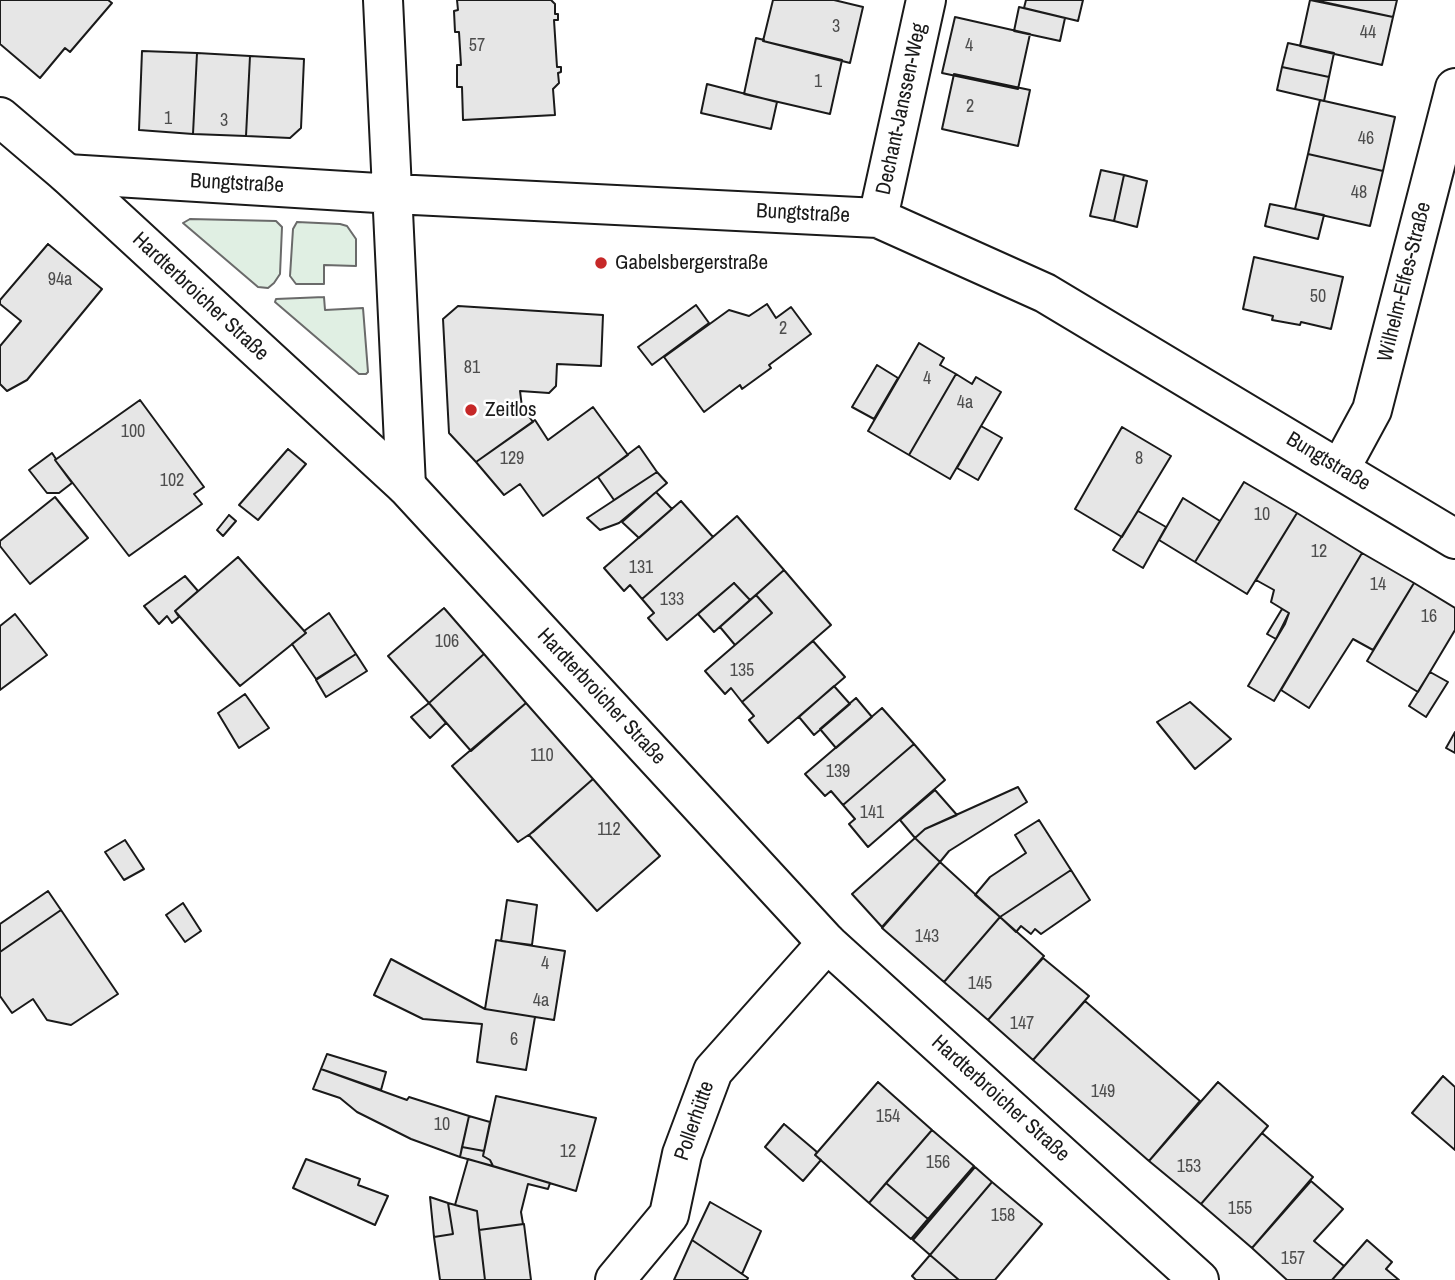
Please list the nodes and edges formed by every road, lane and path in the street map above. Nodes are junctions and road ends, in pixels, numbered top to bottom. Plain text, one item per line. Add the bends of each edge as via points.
1 (383, 0) edge
2 (926, 0) edge
3 (1455, 88) edge
4 (0, 117) edge
5 (67, 174) junction
6 (394, 194) junction
7 (878, 218) junction
8 (1339, 469) junction
9 (406, 486) junction
10 (1455, 539) edge
11 (827, 943) junction
12 (615, 1280) edge
13 (1199, 1280) edge

1 - 6 street
2 - 7 street, Dechant-Janssen-Weg
3 - 8 street, Wilhelm-Elfes-Straße via 1372,410
4 - 5 street, Hardterbroicher Straße
5 - 6 street, Bungtstraße
5 - 9 street, Hardterbroicher Straße
6 - 7 street, Bungtstraße
6 - 9 street
7 - 8 street, Bungtstraße via 1045,293
8 - 10 street, Bungtstraße
9 - 11 street, Hardterbroicher Straße
11 - 12 street, Pollerhütte via 713,1071 682,1154 669,1215
11 - 13 street, Hardterbroicher Straße

